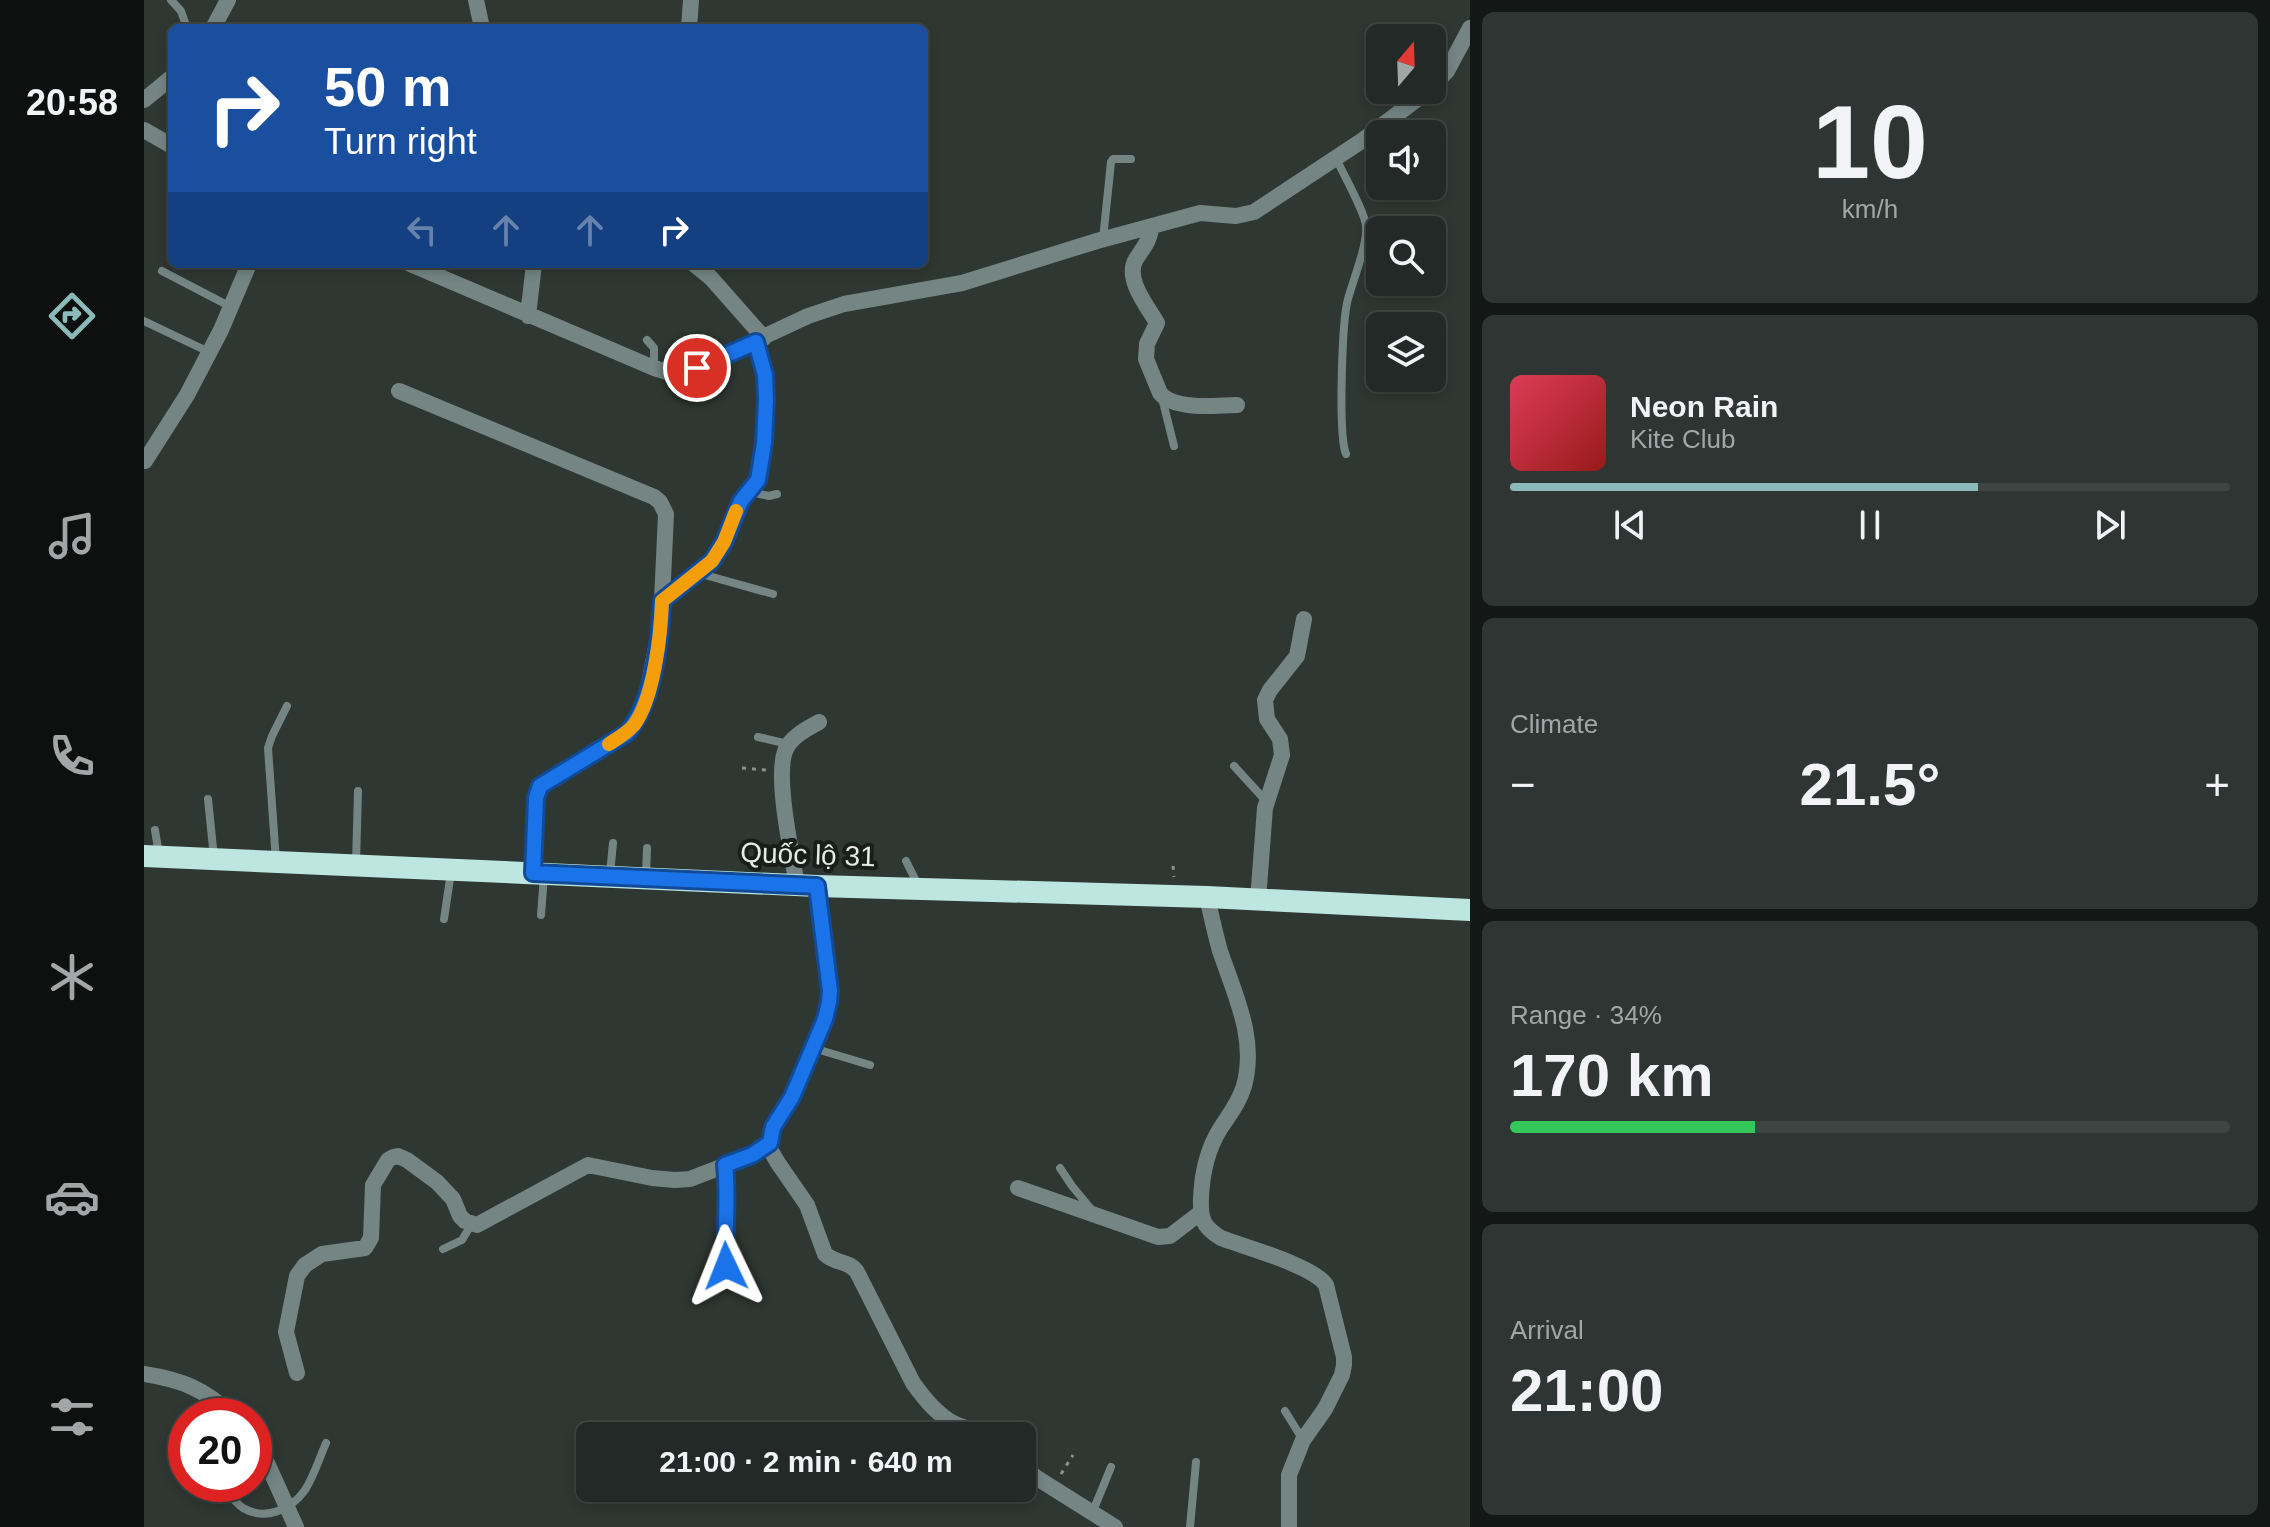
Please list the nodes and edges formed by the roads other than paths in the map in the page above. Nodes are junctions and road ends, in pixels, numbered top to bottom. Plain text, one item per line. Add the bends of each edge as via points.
1 (171, 0) edge
2 (228, 0) edge
3 (476, 0) edge
4 (691, 0) edge
5 (186, 24) edge
6 (215, 24) edge
7 (481, 24) edge
8 (689, 24) edge
9 (1470, 28) edge
10 (1446, 72) edge
11 (168, 80) edge
12 (144, 100) edge
13 (1410, 104) edge
14 (144, 130) edge
15 (168, 144) edge
16 (1336, 158) junction
17 (1131, 159) dead end
18 (1152, 226) junction
19 (1103, 239) junction
20 (247, 268) edge
21 (419, 268) edge
22 (534, 268) edge
23 (699, 268) edge
24 (162, 271) dead end
25 (231, 307) junction
26 (528, 316) junction
27 (144, 321) edge
28 (647, 340) dead end
29 (760, 340) junction
30 (209, 352) junction
31 (654, 368) junction
32 (399, 391) dead end
33 (1162, 397) junction
34 (1237, 405) dead end
35 (1174, 446) dead end
36 (1346, 454) dead end
37 (145, 461) edge
38 (749, 492) junction
39 (777, 494) dead end
40 (698, 572) junction
41 (773, 594) dead end
42 (662, 601) junction
43 (1304, 619) dead end
44 (287, 706) dead end
45 (819, 722) dead end
46 (758, 737) dead end
47 (790, 745) junction
48 (1234, 766) dead end
49 (358, 791) dead end
50 (208, 799) dead end
51 (1267, 802) junction
52 (155, 830) dead end
53 (613, 843) dead end
54 (647, 848) dead end
55 (151, 856) edge
56 (214, 859) junction
57 (276, 861) junction
58 (906, 861) dead end
59 (355, 864) junction
60 (452, 869) junction
61 (538, 873) junction
62 (610, 875) junction
63 (646, 877) junction
64 (807, 885) junction
65 (920, 889) junction
66 (1207, 897) junction
67 (1258, 900) junction
68 (1470, 910) edge
69 (541, 915) dead end
70 (444, 919) dead end
71 (813, 1048) junction
72 (870, 1065) dead end
73 (770, 1143) junction
74 (725, 1165) junction
75 (1060, 1168) dead end
76 (1018, 1188) dead end
77 (1094, 1213) junction
78 (1200, 1213) junction
79 (471, 1225) junction
80 (443, 1249) dead end
81 (726, 1285) dead end
82 (297, 1373) dead end
83 (144, 1374) edge
84 (213, 1398) edge
85 (1285, 1411) dead end
86 (952, 1422) edge
87 (1303, 1440) junction
88 (326, 1443) dead end
89 (1196, 1462) dead end
90 (1111, 1467) dead end
91 (272, 1472) edge
92 (1036, 1476) edge
93 (237, 1502) edge
94 (287, 1508) junction
95 (1093, 1511) junction
96 (296, 1527) edge
97 (1115, 1527) edge
98 (1190, 1527) edge
99 (1289, 1527) edge

1 - 5 lane
2 - 6 street
3 - 7 street
4 - 8 street
9 - 10 street
11 - 12 street
13 - 16 street
14 - 15 street
16 - 18 street via 1254,212 1200,213
16 - 36 lane via 1366,227 1346,303
17 - 19 lane via 1111,162
18 - 19 street
18 - 33 street via 1133,273 1140,298 1157,323 1146,359
19 - 29 street via 962,283 827,309
20 - 25 street
21 - 26 street
22 - 26 street
23 - 29 street
24 - 25 lane
25 - 30 street
26 - 31 street
27 - 30 lane
28 - 31 lane via 654,348
29 - 31 street via 684,374
29 - 38 street via 764,443 758,480
30 - 37 street
32 - 42 street via 654,497 666,514
33 - 34 street via 1201,407
33 - 35 lane
38 - 39 lane
38 - 40 street via 718,553
40 - 41 lane
40 - 42 street
42 - 61 street via 650,688 639,718 627,733 546,781 537,792
43 - 51 street via 1297,656 1265,700 1282,755
44 - 57 lane via 268,748
45 - 47 street
46 - 47 lane
47 - 64 street via 782,772 784,799
48 - 51 lane
49 - 59 lane
50 - 56 lane
51 - 67 street
52 - 55 lane
53 - 62 lane
54 - 63 lane
55 - 56 highway, Quốc lộ 31
56 - 57 highway, Quốc lộ 31
57 - 59 highway, Quốc lộ 31
58 - 65 lane
59 - 60 highway, Quốc lộ 31
60 - 61 highway, Quốc lộ 31
60 - 70 lane
61 - 62 highway, Quốc lộ 31
61 - 69 lane
62 - 63 highway, Quốc lộ 31
63 - 64 highway, Quốc lộ 31
64 - 65 highway, Quốc lộ 31
64 - 71 street via 830,991
65 - 66 highway, Quốc lộ 31
66 - 67 highway, Quốc lộ 31
66 - 78 street via 1249,1048 1238,1102 1208,1155
67 - 68 highway, Quốc lộ 31
71 - 72 lane
71 - 73 street
73 - 74 street
73 - 86 street via 807,1205 825,1254 853,1266 913,1383
74 - 79 street via 675,1180 588,1165
74 - 81 lane
75 - 77 lane
76 - 77 street
77 - 78 street via 1165,1238
78 - 87 street via 1221,1238 1307,1270 1326,1285 1344,1365 1325,1409
79 - 80 lane via 462,1240
79 - 82 street via 437,1182 398,1156 388,1160 373,1185 371,1238 365,1248 322,1254 297,1276 286,1332
83 - 84 street via 170,1378
85 - 87 lane
87 - 99 street via 1289,1475
88 - 94 lane via 311,1480
89 - 98 lane
90 - 95 lane
91 - 94 street
92 - 95 street
93 - 94 lane via 266,1515
94 - 96 street
95 - 97 street

